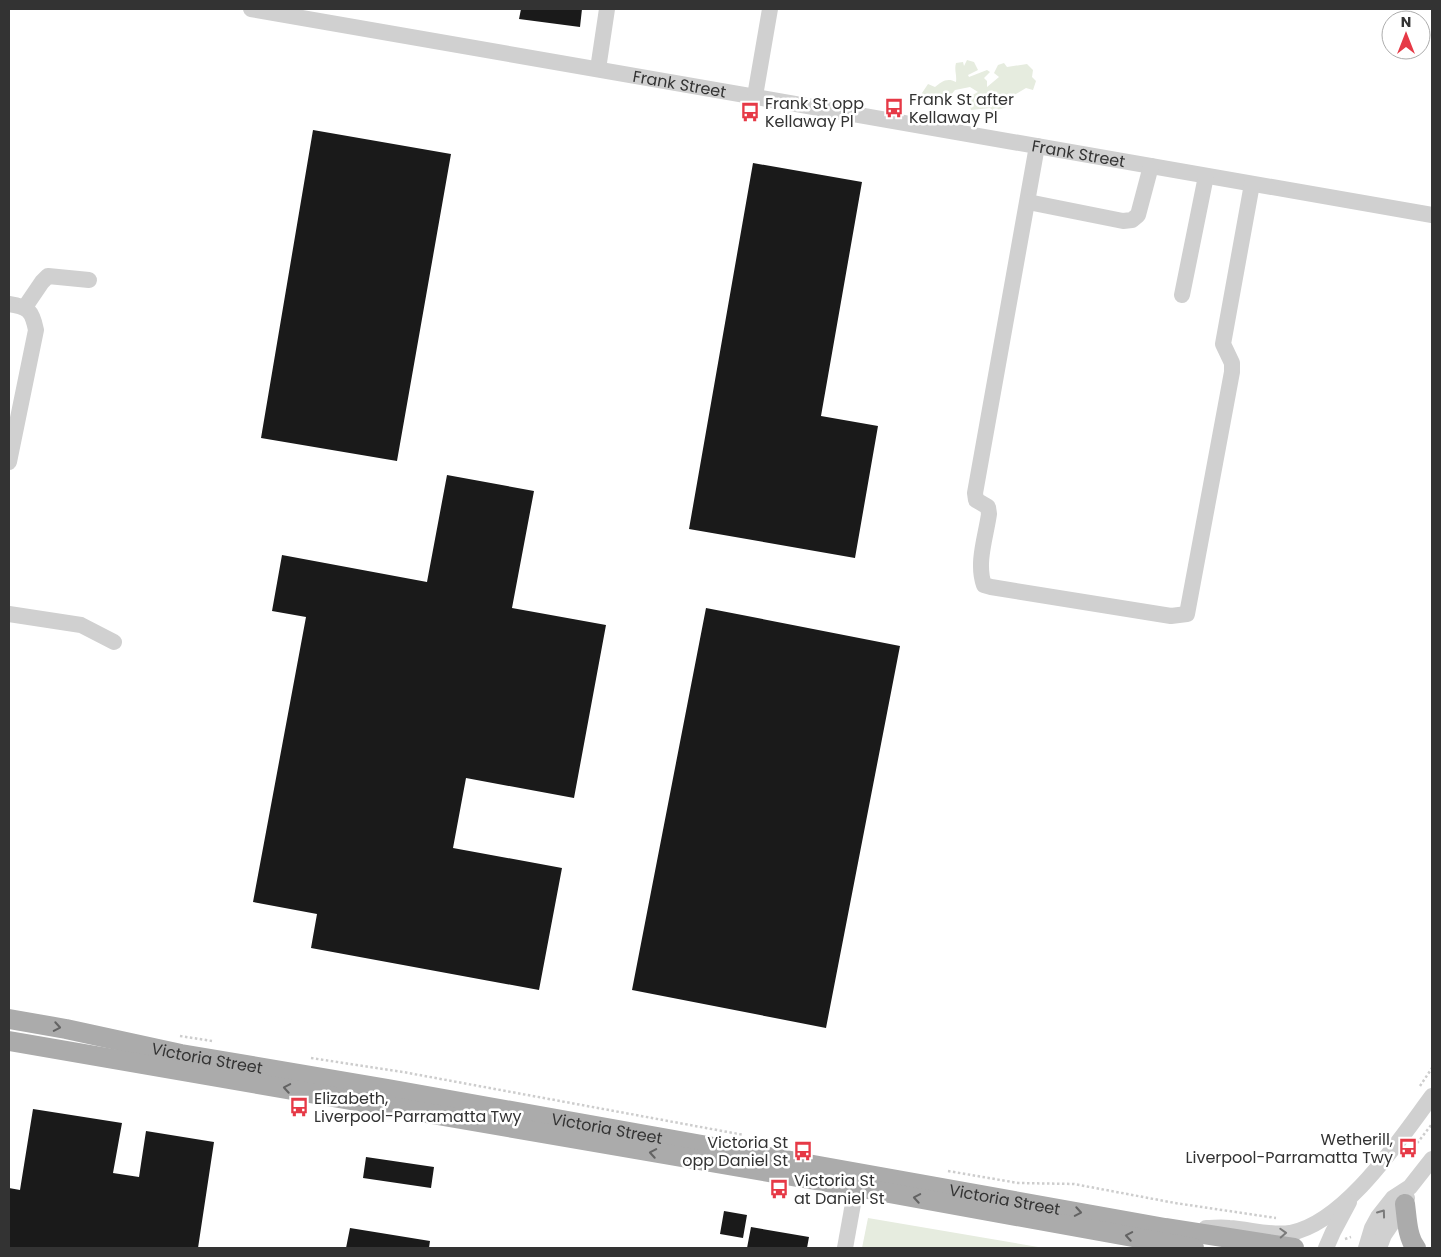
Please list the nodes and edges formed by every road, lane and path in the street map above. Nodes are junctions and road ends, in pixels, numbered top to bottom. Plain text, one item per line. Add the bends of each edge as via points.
1 (251, 9) edge
2 (607, 9) edge
3 (770, 9) edge
4 (598, 69) junction
5 (755, 96) junction
6 (1037, 146) junction
7 (1151, 166) junction
8 (1206, 176) junction
9 (1252, 184) junction
10 (1028, 202) junction
11 (1432, 215) edge
12 (89, 280) dead end
13 (1182, 295) dead end
14 (9, 304) edge
15 (26, 307) junction
16 (11, 440) edge
17 (9, 462) edge
18 (9, 614) edge
19 (114, 642) dead end
20 (9, 1019) edge
21 (178, 1035) dead end
22 (9, 1042) edge
23 (214, 1042) dead end
24 (309, 1058) dead end
25 (1432, 1068) edge
26 (1425, 1093) edge
27 (1432, 1124) edge
28 (745, 1135) dead end
29 (1408, 1155) dead end
30 (1432, 1159) edge
31 (944, 1170) dead end
32 (856, 1187) junction
33 (1355, 1192) junction
34 (1407, 1195) junction
35 (1276, 1218) dead end
36 (1165, 1228) junction
37 (845, 1248) edge
38 (1194, 1248) edge
39 (1294, 1248) edge
40 (1326, 1248) edge
41 (1366, 1248) edge
42 (1379, 1248) edge
43 (1416, 1248) edge

1 - 4 street, Frank Street
2 - 4 street
3 - 5 street
4 - 5 street, Frank Street
5 - 6 street, Frank Street
6 - 7 street, Frank Street
6 - 10 street
7 - 8 street, Frank Street
7 - 10 street via 1138,215 1132,220 1123,221
8 - 9 street, Frank Street
8 - 13 street
9 - 10 street via 1223,344 1232,372 1189,609 1181,616 984,585 981,562 989,514 988,507 976,500 975,493
9 - 11 street, Frank Street
12 - 15 street via 48,276
14 - 15 street
15 - 16 street via 33,315 36,330
16 - 17 street
18 - 19 street via 81,625
20 -> 36 main road, Victoria Street via 181,1054 388,1088
21 - 23 path
32 -> 22 main road, Victoria Street
24 - 28 path via 403,1072
25 - 26 path
26 - 33 street via 1403,1135
27 - 29 path
30 - 34 street
31 - 35 path via 1018,1183 1074,1184
32 - 37 street
38 -> 32 main road, Victoria Street
36 -> 33 street via 1229,1228 1287,1233 1309,1228
33 - 40 street
41 -> 34 street via 1378,1217 1393,1198
34 - 42 street
34 - 43 main road via 1409,1233
36 - 39 main road, Victoria Street

